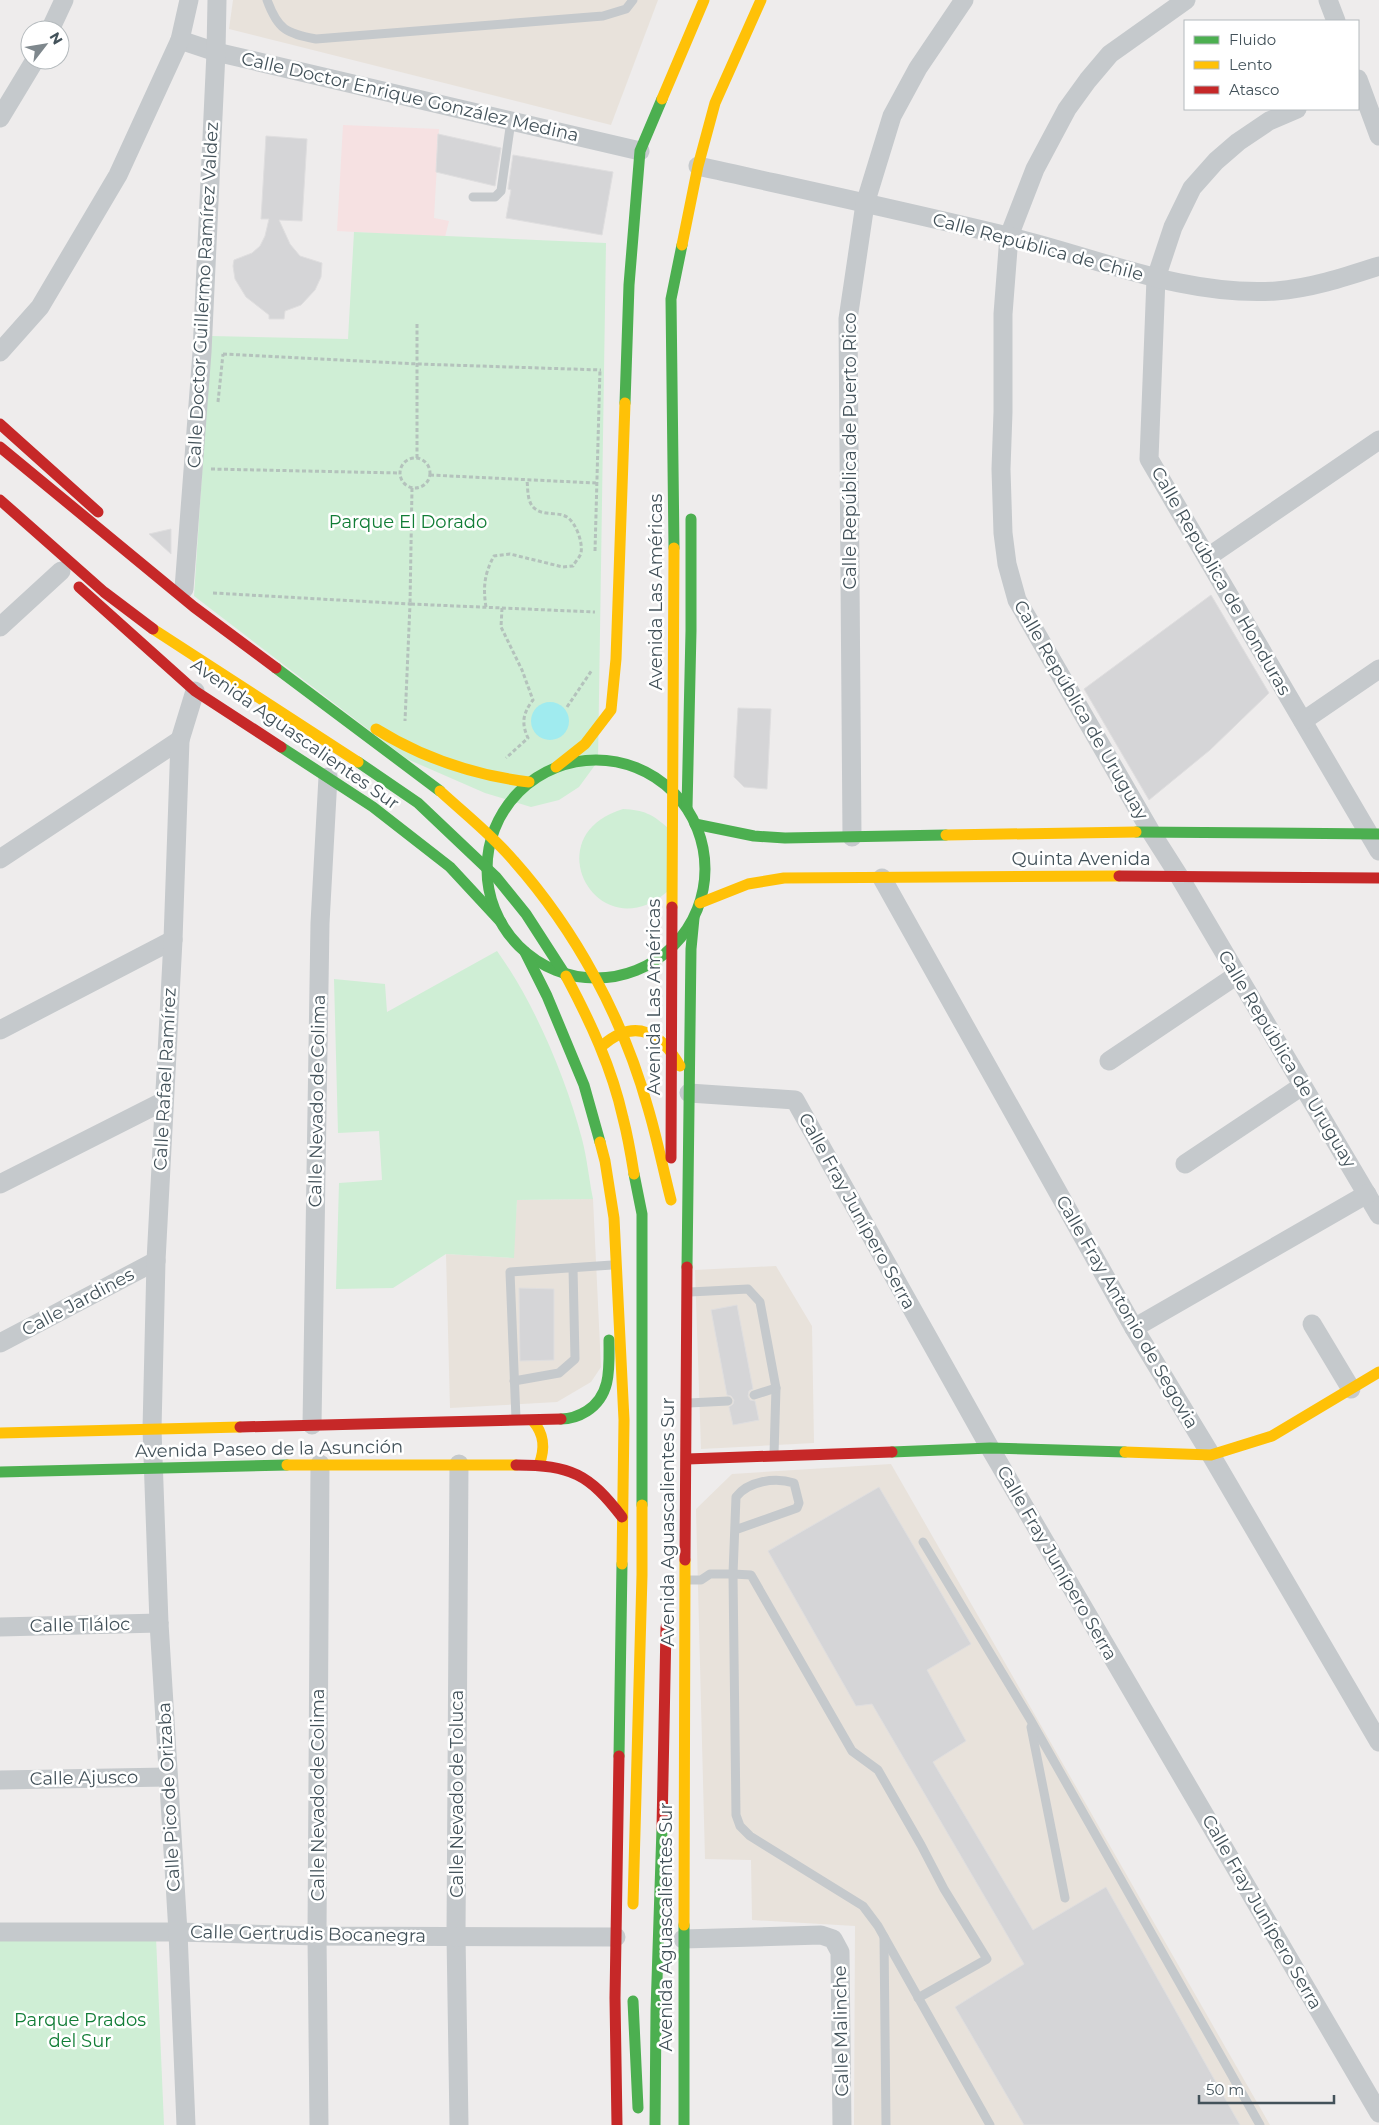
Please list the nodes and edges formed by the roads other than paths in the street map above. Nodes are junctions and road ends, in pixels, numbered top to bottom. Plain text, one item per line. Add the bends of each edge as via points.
1 (64, 0) edge
2 (189, 0) edge
3 (217, 0) edge
4 (267, 0) edge
5 (632, 0) edge
6 (704, 0) edge
7 (761, 0) edge
8 (964, 0) edge
9 (1186, 0) edge
10 (1328, 0) edge
11 (55, 20) edge
12 (1336, 20) edge
13 (180, 40) junction
14 (216, 52) junction
15 (29, 70) edge
16 (1359, 84) edge
17 (1295, 110) edge
18 (0, 118) edge
19 (511, 121) junction
20 (1379, 136) edge
21 (640, 151) junction
22 (698, 166) junction
23 (473, 197) dead end
24 (866, 204) junction
25 (1009, 236) junction
26 (1379, 266) edge
27 (1156, 278) junction
28 (671, 300) junction
29 (0, 352) edge
30 (683, 364) dead end
31 (0, 424) edge
32 (1379, 440) edge
33 (0, 447) edge
34 (0, 500) edge
35 (691, 506) dead end
36 (1208, 557) junction
37 (58, 568) joint
38 (184, 589) junction
39 (0, 627) edge
40 (616, 659) joint
41 (1379, 669) edge
42 (195, 691) junction
43 (1303, 721) junction
44 (180, 740) junction
45 (556, 767) junction
46 (328, 777) junction
47 (530, 782) junction
48 (687, 808) junction
49 (695, 824) junction
50 (1151, 832) junction
51 (1374, 833) edge
52 (852, 837) junction
53 (1379, 851) edge
54 (0, 859) edge
55 (1179, 876) junction
56 (882, 878) junction
57 (1379, 878) edge
58 (700, 903) junction
59 (694, 918) junction
60 (500, 922) junction
61 (172, 940) junction
62 (526, 952) junction
63 (1237, 974) junction
64 (0, 1030) edge
65 (1110, 1061) dead end
66 (584, 1085) junction
67 (1302, 1086) junction
68 (689, 1093) junction
69 (164, 1102) junction
70 (1185, 1164) dead end
71 (0, 1184) edge
72 (1367, 1194) junction
73 (1379, 1215) edge
74 (156, 1261) junction
75 (615, 1267) junction
76 (573, 1268) junction
77 (687, 1292) junction
78 (1312, 1324) dead end
79 (1134, 1328) junction
80 (0, 1343) edge
81 (1379, 1372) edge
82 (514, 1381) junction
83 (776, 1388) junction
84 (1351, 1389) junction
85 (754, 1395) dead end
86 (728, 1401) dead end
87 (687, 1403) junction
88 (516, 1421) junction
89 (532, 1421) junction
90 (312, 1425) junction
91 (152, 1429) junction
92 (0, 1433) edge
93 (990, 1448) junction
94 (774, 1455) junction
95 (1211, 1455) junction
96 (687, 1459) junction
97 (320, 1464) junction
98 (459, 1464) junction
99 (539, 1465) junction
100 (153, 1469) junction
101 (0, 1472) edge
102 (622, 1517) junction
103 (735, 1530) junction
104 (923, 1542) dead end
105 (733, 1574) junction
106 (686, 1580) junction
107 (666, 1614) dead end
108 (159, 1622) junction
109 (0, 1627) edge
110 (1030, 1719) junction
111 (1379, 1742) edge
112 (167, 1777) junction
113 (0, 1780) edge
114 (1065, 1898) dead end
115 (633, 1913) dead end
116 (0, 1932) edge
117 (178, 1932) junction
118 (456, 1935) junction
119 (317, 1936) junction
120 (884, 1936) junction
121 (616, 1937) junction
122 (683, 1939) junction
123 (632, 1986) dead end
124 (918, 1998) junction
125 (1379, 2113) edge
126 (638, 2118) dead end
127 (186, 2125) edge
128 (319, 2125) edge
129 (459, 2125) edge
130 (617, 2125) edge
131 (655, 2125) edge
132 (684, 2125) edge
133 (842, 2125) edge
134 (886, 2125) edge
135 (990, 2125) edge
136 (1260, 2125) edge

1 - 11 street
2 - 13 street
3 - 14 street, Calle Doctor Guillermo Ramírez Valdez
4 - 5 lane via 274,19 292,34 316,39 603,16 626,9
6 - 21 main road, Avenida Las Américas
7 - 22 main road, Avenida Las Américas via 715,103
8 - 24 street, Calle República de Puerto Rico via 918,68 892,116
9 - 25 street, Calle República de Uruguay via 1110,54 1088,80 1067,110 1035,169
10 - 12 street
13 - 14 street, Calle Doctor Enrique González Medina
13 - 29 street via 118,176 40,307
14 - 19 street, Calle Doctor Enrique González Medina
14 - 38 street, Calle Doctor Guillermo Ramírez Valdez via 202,352
15 - 18 street
16 - 20 street
17 - 27 street, Calle República de Honduras via 1269,121 1238,142 1192,188 1173,227
19 - 21 street, Calle Doctor Enrique González Medina
19 - 23 lane via 501,190 494,197
21 - 40 main road, Avenida Las Américas via 630,285
22 - 24 street, Calle República de Chile
22 - 28 main road, Avenida Las Américas
24 - 25 street, Calle República de Chile
24 - 52 street, Calle República de Puerto Rico via 848,319
25 - 27 street, Calle República de Chile
25 - 50 street, Calle República de Uruguay via 1003,314 1001,468 1007,564 1016,600
26 - 27 street, Calle República de Chile via 1324,283 1277,291 1228,291
27 - 36 street, Calle República de Honduras via 1149,459
28 - 30 main road
28 - 33 main road, Avenida Las Américas, bridge via 674,548 670,1204 648,1107 622,1034 588,964 546,899 513,859 435,786 194,607
31 - 38 main road
32 - 36 street
34 - 115 main road, Avenida Aguascalientes Sur, bridge via 104,592 169,641 418,803 496,876 554,954 585,1011 624,1116 642,1214 642,1575
35 - 48 main road, Avenida Aguascalientes Sur
36 - 43 street, Calle República de Honduras
37 - 39 street
37 - 42 main road, Avenida Aguascalientes Sur
38 - 47 main road via 336,703 398,744 455,769
40 - 45 main road, Avenida Aguascalientes Sur via 611,710 585,744
41 - 43 street
42 - 44 street, Calle Rafael Ramírez
42 - 46 main road, Avenida Aguascalientes Sur
43 - 51 street, Calle República de Honduras
44 - 54 street
44 - 61 street, Calle Rafael Ramírez
45 - 47 main road, Avenida Aguascalientes Sur
45 - 48 main road, Avenida Aguascalientes Sur via 585,760 614,761 642,770 667,786
46 - 60 main road, Avenida Aguascalientes Sur via 373,807 450,867
46 - 90 street, Calle Nevado de Colima via 320,923
47 - 60 main road, Avenida Aguascalientes Sur via 508,804 493,832 487,862 490,893
48 - 49 main road, Avenida Aguascalientes Sur
49 - 52 main road, Quinta Avenida via 754,836
49 - 58 main road, Avenida Aguascalientes Sur via 705,863
50 - 51 main road, Quinta Avenida
50 - 52 main road, Quinta Avenida
50 - 55 street, Calle República de Uruguay
51 - 53 street, Calle República de Honduras
55 - 56 main road, Quinta Avenida
55 - 57 main road, Quinta Avenida
55 - 63 street, Calle República de Uruguay
56 - 58 main road, Quinta Avenida via 784,878 748,884
56 - 79 street, Calle Fray Antonio de Segovia
58 - 59 main road, Avenida Aguascalientes Sur
59 - 62 main road, Avenida Aguascalientes Sur via 663,956 642,969 618,977 593,979 569,975 546,966
59 - 68 main road, Avenida Aguascalientes Sur
60 - 62 main road, Avenida Aguascalientes Sur
61 - 64 street
61 - 69 street, Calle Rafael Ramírez
62 - 66 main road
63 - 65 street
63 - 67 street, Calle República de Uruguay
66 - 68 main road via 590,1061 606,1042 630,1030 646,1031 656,1035 673,1052
66 - 75 main road via 605,1161 614,1218
67 - 70 street
67 - 72 street, Calle República de Uruguay
68 - 77 main road, Avenida Aguascalientes Sur
68 - 93 street, Calle Fray Junípero Serra via 794,1100
69 - 71 street
69 - 74 street, Calle Rafael Ramírez
72 - 73 street, Calle República de Uruguay
72 - 79 street
74 - 80 street, Calle Jardines
74 - 91 street, Calle Rafael Ramírez
75 - 76 lane
75 - 89 main road, Avenida Paseo de la Asunción via 609,1287 608,1376 602,1400 587,1413 569,1419
75 - 102 main road via 624,1420
76 - 82 lane via 575,1359 559,1373
76 - 82 lane via 510,1272
77 - 83 lane via 748,1289 760,1302
77 - 87 main road, Avenida Aguascalientes Sur
78 - 84 street
79 - 95 street, Calle Fray Antonio de Segovia
81 - 84 main road
82 - 88 lane
83 - 85 lane
83 - 94 lane
84 - 95 main road via 1272,1436
86 - 87 lane
87 - 96 main road, Avenida Aguascalientes Sur
88 - 89 main road, Avenida Paseo de la Asunción
88 - 90 main road, Avenida Paseo de la Asunción
89 - 99 main road via 540,1428 543,1441
90 - 91 main road, Avenida Paseo de la Asunción
91 - 92 main road, Avenida Paseo de la Asunción
91 - 100 street, Calle Rafael Ramírez
93 - 94 main road
93 - 95 main road
93 - 125 street, Calle Fray Junípero Serra
94 - 96 main road
95 - 111 street, Calle Fray Antonio de Segovia
96 - 106 main road, Avenida Aguascalientes Sur
97 - 98 main road, Avenida Paseo de la Asunción
97 - 100 main road, Avenida Paseo de la Asunción
97 - 119 street, Calle Nevado de Colima
98 - 99 main road, Avenida Paseo de la Asunción
98 - 118 street, Calle Nevado de Toluca
99 - 102 main road, Avenida Paseo de la Asunción via 559,1467 583,1476 600,1488
100 - 101 main road, Avenida Paseo de la Asunción
100 - 108 street, Calle Pico de Orizaba
102 - 121 main road
103 - 103 lane via 736,1497 742,1488 768,1481 794,1483 799,1503 797,1508
103 - 105 lane
104 - 110 lane
105 - 106 lane via 710,1574 701,1580
105 - 120 lane via 736,1815 740,1826 750,1836 863,1906
105 - 124 lane via 751,1575 852,1751 878,1770 987,1959
106 - 122 main road, Avenida Aguascalientes Sur
107 - 131 main road, Avenida Aguascalientes Sur
108 - 109 street, Calle Tláloc
108 - 112 street, Calle Pico de Orizaba
110 - 114 lane
110 - 136 lane
112 - 113 street, Calle Ajusco
112 - 117 street, Calle Pico de Orizaba
116 - 117 street, Calle Gertrudis Bocanegra
117 - 119 street, Calle Gertrudis Bocanegra
117 - 127 street, Calle Pico de Orizaba
118 - 119 street, Calle Gertrudis Bocanegra
118 - 121 street, Calle Gertrudis Bocanegra
118 - 129 street, Calle Nevado de Toluca
119 - 128 street, Calle Nevado de Colima
120 - 124 lane
120 - 134 lane
121 - 130 main road
122 - 132 main road, Avenida Aguascalientes Sur
122 - 133 street, Calle Malinche via 820,1935 833,1939 840,1952
123 - 126 main road, Avenida Aguascalientes Sur
124 - 135 lane

